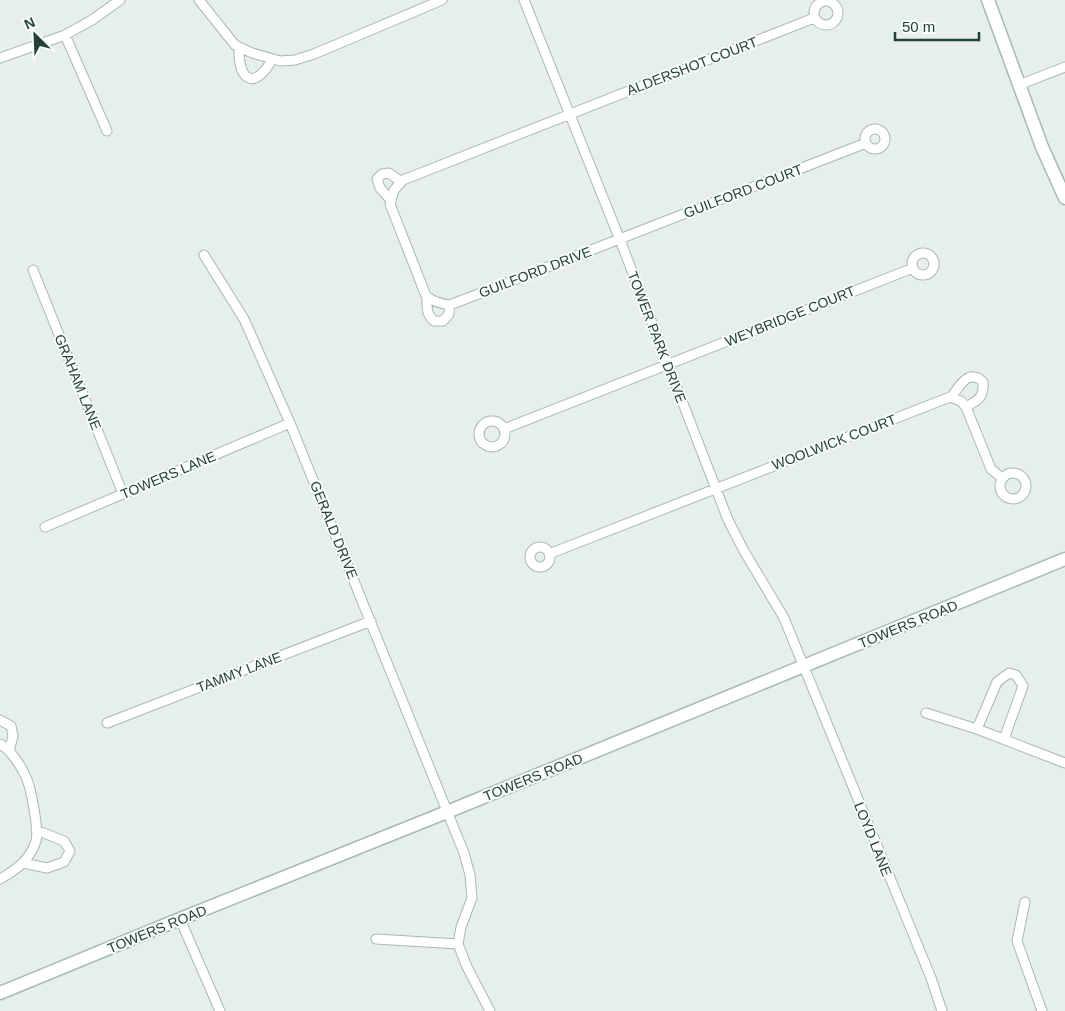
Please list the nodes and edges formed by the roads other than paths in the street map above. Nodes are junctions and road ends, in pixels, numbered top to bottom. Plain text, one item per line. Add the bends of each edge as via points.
1 (120, 0) edge
2 (199, 0) edge
3 (442, 0) edge
4 (524, 0) edge
5 (988, 0) edge
6 (814, 18) dead end
7 (66, 35) junction
8 (240, 47) junction
9 (0, 58) edge
10 (272, 60) junction
11 (1065, 66) edge
12 (1019, 85) junction
13 (570, 114) junction
14 (107, 132) dead end
15 (866, 143) dead end
16 (400, 181) junction
17 (1065, 198) edge
18 (390, 199) junction
19 (620, 240) junction
20 (204, 256) dead end
21 (913, 268) dead end
22 (33, 270) dead end
23 (427, 297) junction
24 (450, 305) junction
25 (668, 365) junction
26 (951, 397) junction
27 (966, 407) junction
28 (290, 423) junction
29 (504, 429) dead end
30 (1002, 478) dead end
31 (716, 488) junction
32 (123, 494) junction
33 (45, 527) dead end
34 (549, 554) dead end
35 (1065, 559) edge
36 (371, 621) junction
37 (804, 666) junction
38 (926, 713) dead end
39 (0, 720) edge
40 (107, 723) dead end
41 (977, 729) junction
42 (1004, 739) junction
43 (0, 744) edge
44 (9, 751) junction
45 (1065, 763) edge
46 (447, 812) junction
47 (36, 830) junction
48 (23, 863) junction
49 (0, 879) edge
50 (1025, 902) dead end
51 (180, 919) junction
52 (376, 939) dead end
53 (458, 944) junction
54 (0, 993) edge
55 (220, 1011) edge
56 (490, 1011) edge
57 (942, 1011) edge
58 (1042, 1011) edge

1 - 7 street
2 - 8 street
3 - 10 street via 314,54 295,60
4 - 13 street, TOWER PARK DRIVE
5 - 12 main road
6 - 13 street, ALDERSHOT COURT
7 - 9 street
7 - 14 street
8 - 10 street
8 - 10 street via 240,63 246,76 260,76
11 - 12 street
12 - 17 main road
13 - 16 street
13 - 19 street, TOWER PARK DRIVE
15 - 19 street, GUILFORD COURT
16 - 18 street
16 - 18 street, GUILFORD DRIVE via 389,173 377,179
18 - 23 street, GUILFORD DRIVE
19 - 24 street, GUILFORD DRIVE
19 - 25 street, TOWER PARK DRIVE
20 - 28 street, GERALD DRIVE via 246,323
21 - 25 street, WEYBRIDGE COURT
22 - 32 street, GRAHAM LANE
23 - 24 street
23 - 24 street, GUILFORD DRIVE via 429,317 434,321 443,321 449,314
25 - 29 street, WEYBRIDGE COURT
25 - 31 street, TOWER PARK DRIVE
26 - 27 street
26 - 27 street, WOOLWICK COURT via 964,380 978,377 983,382 983,392 978,400
26 - 31 street, WOOLWICK COURT
27 - 30 street via 990,469
28 - 32 street, TOWERS LANE
28 - 36 street, GERALD DRIVE
31 - 34 street, WOOLWICK COURT
31 - 37 street, TOWER PARK DRIVE via 728,520 784,618
32 - 33 street, TOWERS LANE
35 - 37 main road, TOWERS ROAD
36 - 40 street, TAMMY LANE
36 - 46 street, GERALD DRIVE
37 - 46 main road, TOWERS ROAD
37 - 57 street, LOYD LANE
38 - 41 street
39 - 44 street via 11,726 13,736
41 - 42 street
41 - 42 street via 997,682 1008,673 1016,675 1023,686
42 - 45 street
43 - 44 street
44 - 47 street via 26,778
46 - 51 main road, TOWERS ROAD
46 - 53 street, GERALD DRIVE via 464,853 472,898
47 - 48 street via 36,840
47 - 48 street via 64,841 70,851 64,862 47,868
48 - 49 street via 19,869
50 - 58 street via 1016,941
51 - 54 main road, TOWERS ROAD
51 - 55 street
52 - 53 street
53 - 56 street

